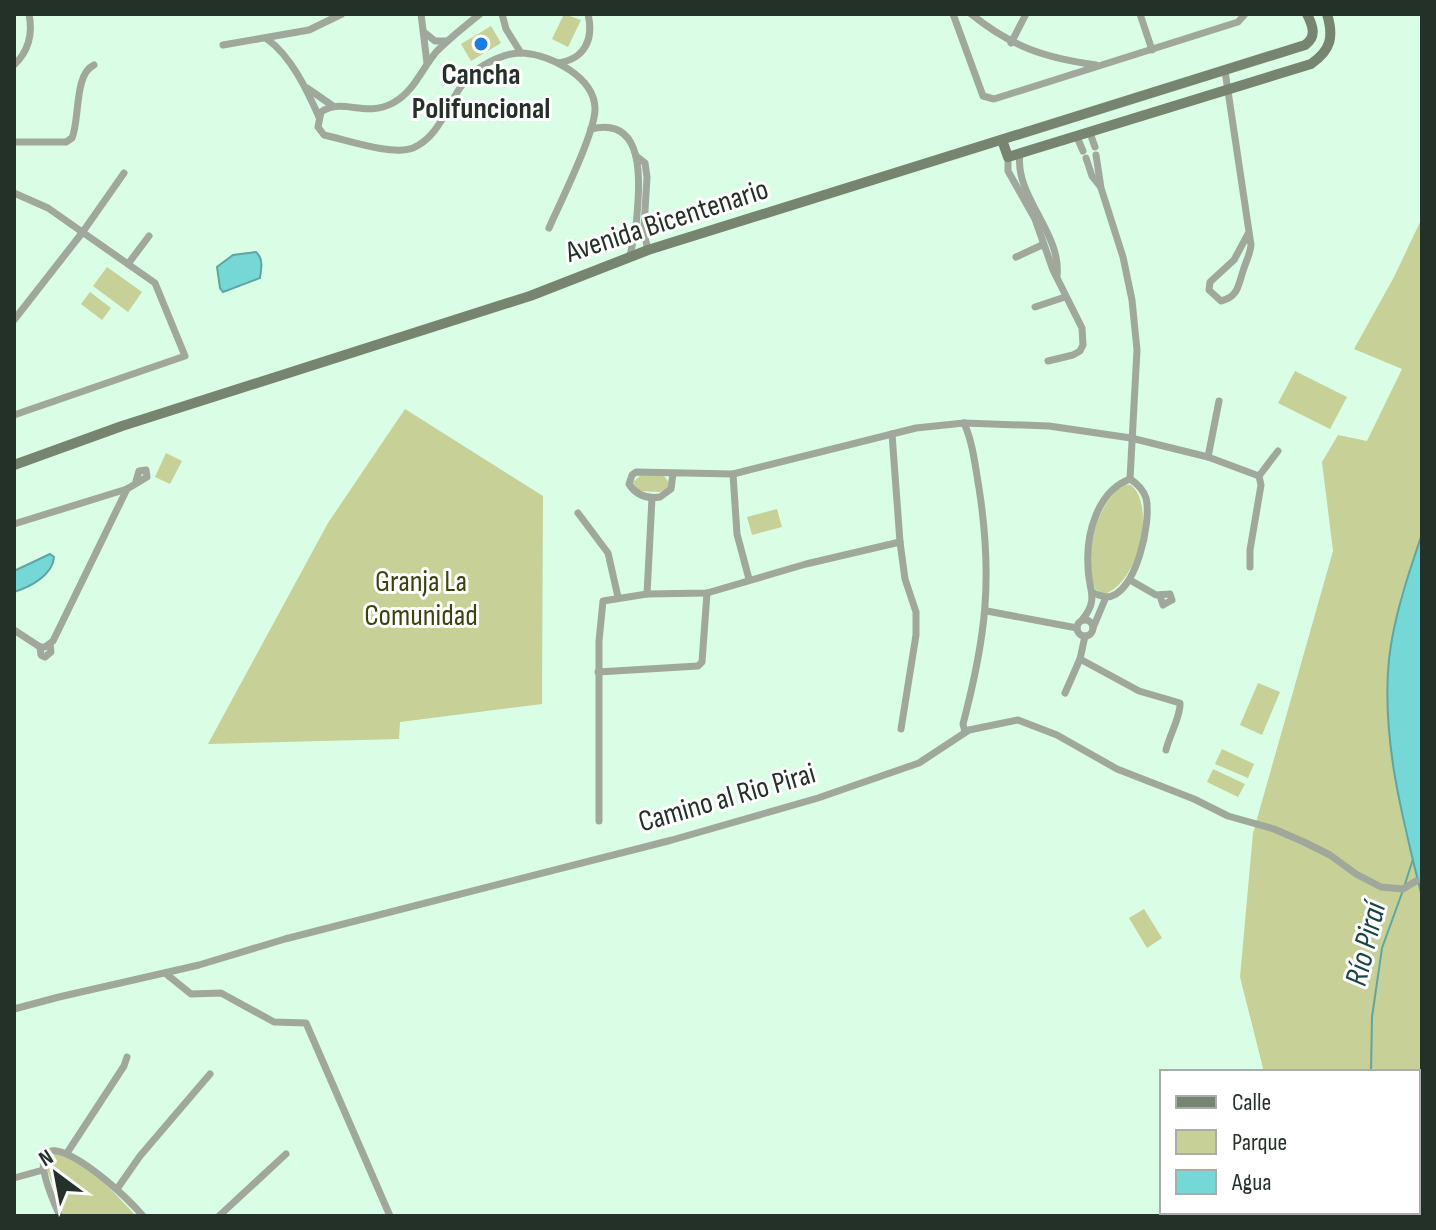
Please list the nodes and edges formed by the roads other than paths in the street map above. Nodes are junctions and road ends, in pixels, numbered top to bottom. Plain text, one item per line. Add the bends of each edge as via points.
1 (29, 14) edge
2 (342, 14) edge
3 (421, 14) edge
4 (480, 14) edge
5 (502, 14) edge
6 (588, 14) edge
7 (953, 14) edge
8 (971, 14) edge
9 (1026, 14) edge
10 (1140, 14) edge
11 (1245, 14) edge
12 (1327, 14) edge
13 (1310, 18) edge
14 (425, 33) junction
15 (267, 39) junction
16 (447, 41) junction
17 (1011, 43) junction
18 (223, 45) dead end
19 (1152, 50) junction
20 (521, 53) junction
21 (558, 63) junction
22 (427, 64) junction
23 (14, 65) edge
24 (94, 65) dead end
25 (1099, 66) junction
26 (1225, 71) junction
27 (305, 87) junction
28 (1226, 90) junction
29 (333, 106) junction
30 (1084, 115) junction
31 (319, 117) junction
32 (1071, 119) junction
33 (591, 129) junction
34 (1090, 133) junction
35 (1015, 136) junction
36 (1077, 137) junction
37 (1002, 140) junction
38 (14, 142) edge
39 (1020, 154) junction
40 (1008, 157) junction
41 (124, 173) dead end
42 (1101, 188) junction
43 (14, 193) edge
44 (549, 228) dead end
45 (82, 233) junction
46 (639, 233) junction
47 (1248, 234) junction
48 (149, 236) dead end
49 (1042, 245) junction
50 (648, 250) junction
51 (630, 256) junction
52 (1016, 257) dead end
53 (128, 264) junction
54 (1057, 278) junction
55 (1065, 297) junction
56 (1035, 307) dead end
57 (14, 320) edge
58 (1048, 361) dead end
59 (1219, 401) dead end
60 (14, 415) edge
61 (964, 423) junction
62 (989, 423) junction
63 (892, 434) junction
64 (971, 438) junction
65 (1131, 438) junction
66 (1278, 451) dead end
67 (1208, 457) junction
68 (14, 465) edge
69 (673, 473) junction
70 (733, 474) junction
71 (1259, 476) junction
72 (1130, 479) junction
73 (136, 481) dead end
74 (127, 489) junction
75 (652, 498) junction
76 (578, 513) dead end
77 (14, 524) edge
78 (900, 542) junction
79 (1250, 567) dead end
80 (749, 579) junction
81 (1130, 580) junction
82 (707, 593) junction
83 (1094, 593) junction
84 (647, 594) junction
85 (1160, 596) dead end
86 (618, 597) junction
87 (1106, 597) junction
88 (987, 611) junction
89 (1082, 620) junction
90 (1077, 628) junction
91 (1093, 628) junction
92 (14, 630) edge
93 (1085, 636) junction
94 (1080, 659) junction
95 (598, 672) junction
96 (1065, 693) dead end
97 (901, 729) dead end
98 (965, 732) junction
99 (1166, 750) dead end
100 (599, 821) dead end
101 (1416, 881) dead end
102 (165, 973) junction
103 (14, 1009) edge
104 (127, 1057) dead end
105 (210, 1074) dead end
106 (67, 1153) junction
107 (286, 1154) dead end
108 (43, 1170) junction
109 (14, 1178) edge
110 (117, 1189) junction
111 (60, 1216) edge
112 (143, 1216) edge
113 (219, 1216) edge
114 (390, 1216) edge

1 - 23 street via 29,43
2 - 15 street via 309,30
3 - 14 street
4 - 16 street
5 - 20 street
6 - 21 street via 591,31 584,50
7 - 25 street via 983,96 994,99
8 - 17 street
9 - 17 street
10 - 19 street
11 - 19 street via 1238,22
12 - 13 street
12 - 28 street via 1332,31 1321,57
13 - 26 street, Avenida Bicentenario via 1312,38 1305,45
14 - 16 street via 435,41
14 - 22 street
15 - 18 street
15 - 27 street
16 - 22 street
17 - 25 street via 1043,56
19 - 25 street
20 - 21 street
20 - 31 street via 495,59 473,73 432,133 410,149 397,151 324,135
21 - 33 street via 592,93
22 - 29 street via 398,101 380,110
24 - 38 street via 81,88 72,138
26 - 28 street
26 - 30 street, Avenida Bicentenario
27 - 29 street
27 - 31 street
28 - 34 street
28 - 47 street
29 - 31 street
30 - 32 street, Avenida Bicentenario
30 - 34 street
32 - 35 street, Avenida Bicentenario
32 - 36 street
33 - 44 street
33 - 46 street via 617,127 627,135 636,156
34 - 36 street
34 - 42 street
35 - 37 street, Avenida Bicentenario
35 - 39 street
36 - 39 street
36 - 42 street
37 - 40 street
37 - 50 street, Avenida Bicentenario
39 - 40 street
39 - 54 street via 1018,169 1055,252
40 - 49 street via 1008,171 1035,219
41 - 45 street
42 - 65 street via 1132,300 1137,350
43 - 45 street via 48,208
45 - 53 street
45 - 57 street
46 - 50 street
46 - 51 street
47 - 47 street via 1234,260 1210,282 1209,290 1221,301 1237,291 1250,255
48 - 53 street
49 - 52 street
49 - 54 street
50 - 51 street, Avenida Bicentenario
51 - 68 street, Avenida Bicentenario via 530,296
53 - 60 street via 155,283 185,356
54 - 55 street
55 - 56 street
55 - 58 street via 1082,328 1083,345 1073,355
59 - 67 street
61 - 62 street
61 - 63 street
61 - 64 street
62 - 64 street
62 - 65 street
63 - 70 street
63 - 78 street
64 - 88 street via 988,575
65 - 67 street
65 - 72 street
66 - 71 street
67 - 71 street
69 - 70 street
69 - 75 street via 671,489
69 - 75 street via 632,475 633,491
70 - 80 street via 737,534
71 - 79 street
72 - 81 street via 1140,486 1147,503 1140,555
72 - 83 street via 1111,491 1094,522 1087,563
73 - 74 street
74 - 77 street
74 - 92 street via 50,644 40,647
75 - 84 street
76 - 86 street via 608,553
78 - 80 street
78 - 97 street via 916,612
80 - 82 street
81 - 85 street
81 - 87 street
82 - 84 street
82 - 95 street via 704,651 698,666
83 - 87 street
83 - 89 street
84 - 86 street
86 - 95 street via 601,605
87 - 91 street
88 - 90 street
88 - 98 street
89 - 90 street
89 - 91 street
90 - 93 street
91 - 93 street
93 - 94 street
94 - 96 street
94 - 99 street via 1139,691 1180,703
95 - 100 street
98 - 101 street, Camino al Rio Pirai via 1018,720 1117,769 1304,842 1381,887 1403,889
98 - 102 street, Camino al Rio Pirai via 919,763 818,798
102 - 103 street, Camino al Rio Pirai
102 - 114 street via 191,994 221,993 274,1022 306,1023
104 - 106 street
105 - 110 street
106 - 108 street via 51,1151
106 - 110 street
107 - 113 street
108 - 109 street
108 - 111 street
110 - 112 street

